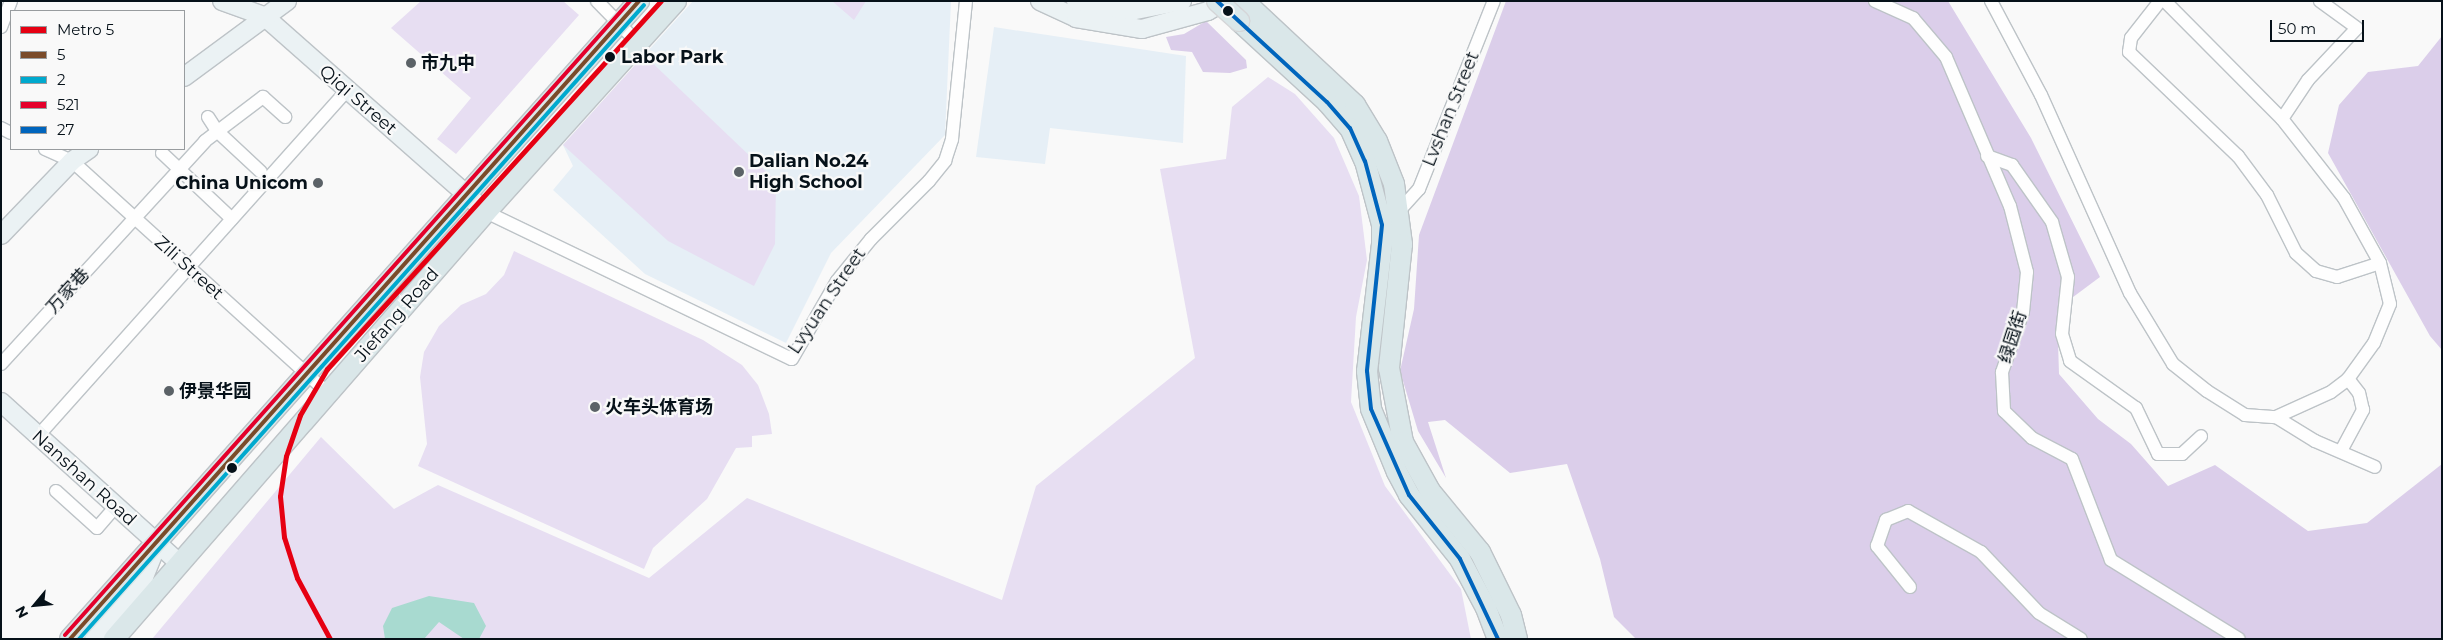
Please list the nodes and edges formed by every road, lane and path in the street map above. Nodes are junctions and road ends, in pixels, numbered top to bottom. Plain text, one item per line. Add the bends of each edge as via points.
1 (11, 1) edge
2 (222, 1) edge
3 (287, 1) edge
4 (597, 1) edge
5 (639, 1) edge
6 (676, 1) edge
7 (966, 1) edge
8 (1040, 1) edge
9 (1076, 1) edge
10 (1182, 1) edge
11 (1217, 1) edge
12 (1225, 1) edge
13 (1494, 1) edge
14 (1875, 1) edge
15 (1991, 1) edge
16 (2160, 1) edge
17 (2165, 1) edge
18 (2320, 1) edge
19 (1251, 8) edge
20 (264, 16) junction
21 (620, 22) junction
22 (1, 28) edge
23 (638, 43) junction
24 (185, 76) edge
25 (347, 90) junction
26 (208, 117) dead end
27 (286, 117) dead end
28 (2282, 118) junction
29 (218, 131) junction
30 (47, 150) edge
31 (88, 150) edge
32 (162, 153) dead end
33 (1987, 156) junction
34 (72, 161) junction
35 (177, 171) junction
36 (260, 172) dead end
37 (465, 193) junction
38 (1399, 210) junction
39 (486, 212) junction
40 (134, 218) junction
41 (232, 219) junction
42 (1, 235) edge
43 (2380, 263) junction
44 (188, 268) junction
45 (1, 364) edge
46 (305, 372) junction
47 (2348, 379) junction
48 (329, 394) junction
49 (1, 402) edge
50 (2276, 417) junction
51 (38, 436) junction
52 (2201, 436) dead end
53 (2341, 451) junction
54 (2375, 467) dead end
55 (56, 491) dead end
56 (116, 506) junction
57 (157, 544) junction
58 (180, 564) junction
59 (1910, 587) dead end
60 (70, 639) edge
61 (94, 639) edge
62 (114, 639) edge
63 (1498, 639) edge
64 (1517, 639) edge
65 (2081, 639) edge
66 (2240, 639) edge

1 - 22 street
2 - 20 main road, Qiqi Street
3 - 20 main road
4 - 21 street
5 - 21 main road
6 - 23 main road, Jiefang Road
7 - 39 street, Lvyuan Street via 952,139 944,160 929,180 871,238 837,281 792,360
8 - 12 main road via 1076,18 1142,29 1208,11
9 - 10 main road via 1131,12
11 - 63 main road, bridge via 1327,102 1350,128 1365,161 1382,225 1367,371 1371,409 1396,472 1409,495 1460,559
13 - 38 street, Lvshan Street via 1419,189
14 - 33 street, 绿园街 via 1913,18 1946,57
15 - 50 street via 2041,95 2130,294 2173,364 2245,415
16 - 43 street via 2131,38 2129,52 2238,156 2267,195 2296,253 2316,271 2336,277
17 - 28 street
18 - 28 street via 2357,28 2308,80
19 - 38 main road via 1356,104 1377,141 1394,184
20 - 24 main road
20 - 25 main road, Qiqi Street
21 - 23 street
21 - 37 main road
23 - 39 main road, Jiefang Road
25 - 37 main road, Qiqi Street
25 - 41 street
26 - 29 street
27 - 29 street, 万家巷 via 263,97
28 - 43 street via 2344,198
29 - 35 street, 万家巷
29 - 36 street
30 - 34 street, Zili Street
31 - 34 main road
32 - 35 street
33 - 52 street via 2012,165 2052,222 2068,277 2062,334 2070,361 2136,408 2158,454 2182,454
33 - 66 street, 绿园街 via 2010,206 2027,272 2023,312 2002,372 2004,411 2032,438 2072,459 2111,560
34 - 40 street, Zili Street
34 - 42 main road
35 - 40 street, 万家巷
35 - 41 street
37 - 39 main road, Qiqi Street
37 - 46 main road
38 - 64 main road via 1402,244 1389,368 1403,442 1430,491 1480,552 1511,615
39 - 48 main road, Jiefang Road
40 - 44 street, Zili Street
40 - 45 street, 万家巷
41 - 44 street
43 - 47 street via 2390,304 2374,343
44 - 46 street, Zili Street
44 - 51 street
46 - 48 street, Zili Street
46 - 57 main road
47 - 50 street via 2331,392
47 - 53 street via 2359,393 2363,410
48 - 58 main road, Jiefang Road
49 - 51 main road, Nanshan Road
50 - 53 street via 2315,441
51 - 56 main road, Nanshan Road
53 - 54 street
55 - 56 street via 97,528
56 - 57 main road, Nanshan Road
57 - 58 main road, Nanshan Road
57 - 60 main road
57 - 61 main road via 144,578
58 - 62 main road, Jiefang Road
59 - 65 street via 1877,546 1886,520 1908,510 1982,552 2039,613

